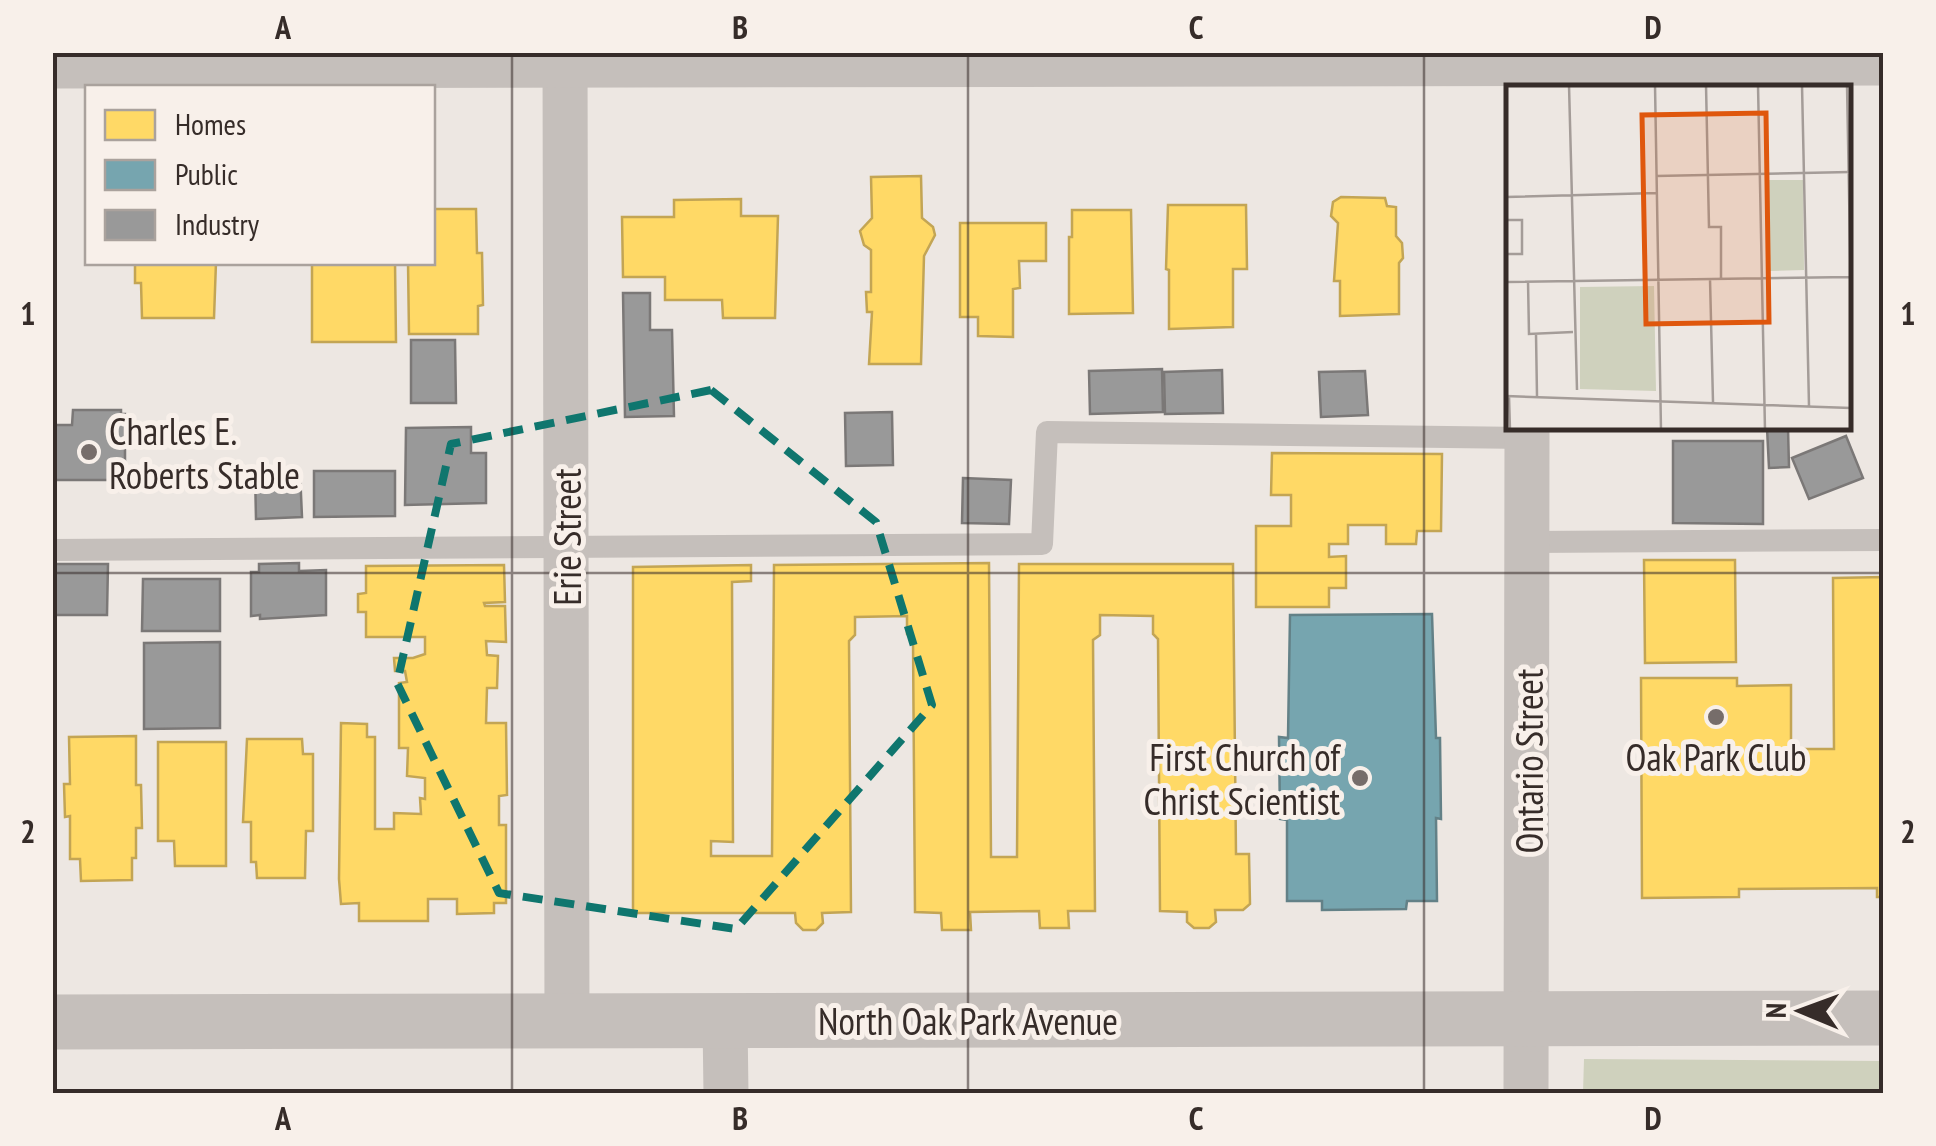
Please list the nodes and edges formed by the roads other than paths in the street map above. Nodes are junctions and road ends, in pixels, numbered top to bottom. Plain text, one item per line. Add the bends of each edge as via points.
1 (565, 59) edge
2 (1884, 63) edge
3 (52, 66) edge
4 (1528, 68) edge
5 (1527, 433) edge
6 (1884, 540) edge
7 (1528, 542) junction
8 (566, 548) junction
9 (52, 550) edge
10 (1884, 1018) edge
11 (1528, 1019) junction
12 (725, 1020) junction
13 (567, 1021) junction
14 (52, 1022) edge
15 (726, 1094) edge
16 (1526, 1094) edge

1 - 3 street
1 - 4 street
1 - 8 street, Erie Street
2 - 4 street
5 - 7 street, Ontario Street
5 - 8 lane via 1047,432 1042,544
6 - 7 lane
7 - 11 street, Ontario Street
8 - 9 lane
8 - 13 street, Erie Street
10 - 11 street, North Oak Park Avenue
11 - 12 street, North Oak Park Avenue
11 - 16 street, Ontario Street
12 - 13 street, North Oak Park Avenue
12 - 15 street
13 - 14 street, North Oak Park Avenue

